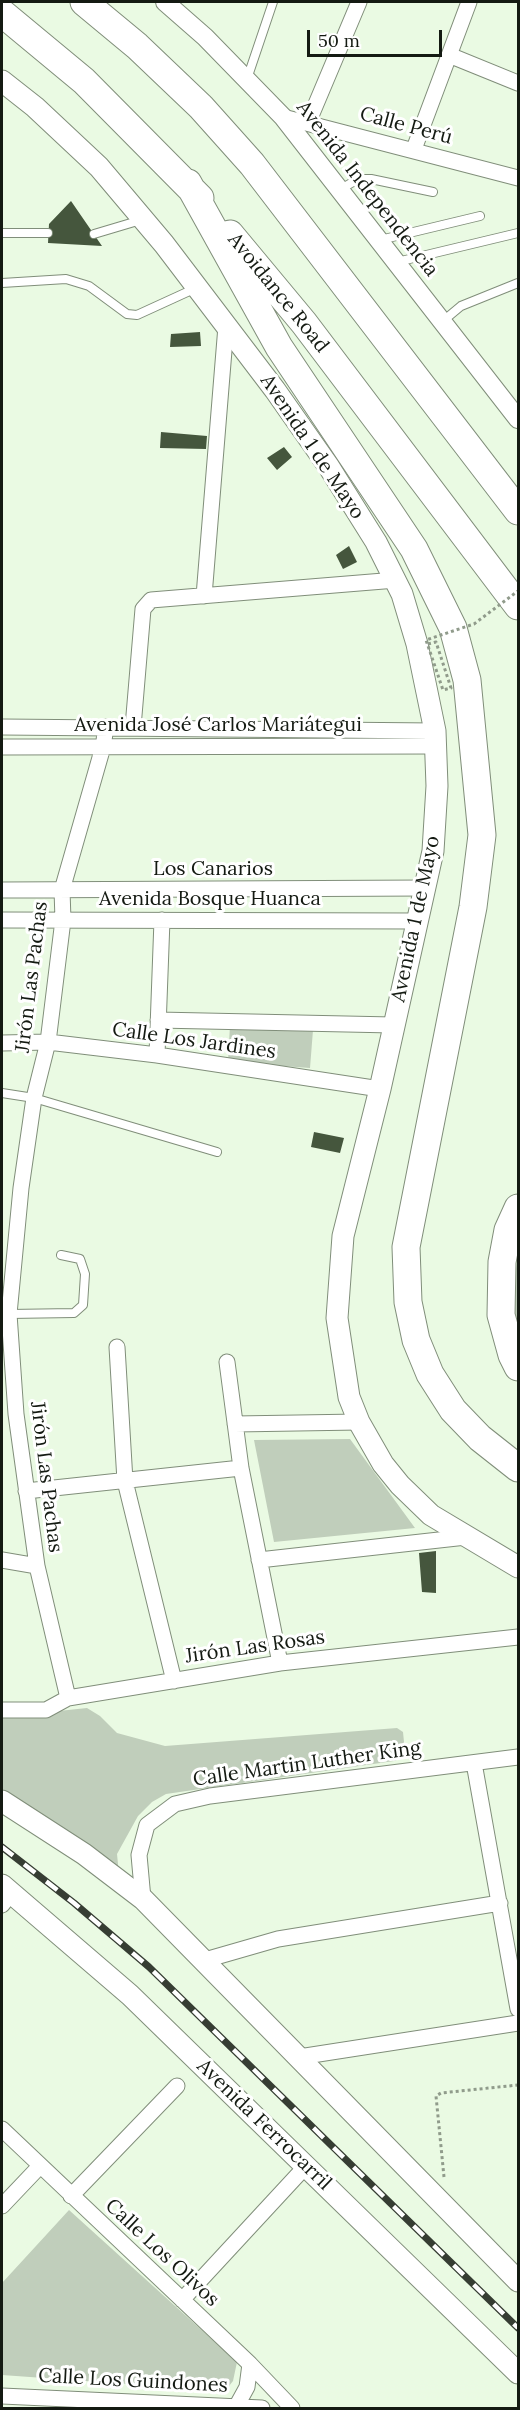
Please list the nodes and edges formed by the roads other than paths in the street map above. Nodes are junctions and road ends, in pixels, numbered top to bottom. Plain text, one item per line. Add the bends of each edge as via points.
1 (84, 2) edge
2 (165, 2) edge
3 (273, 2) edge
4 (359, 2) edge
5 (469, 2) edge
6 (2, 13) edge
7 (449, 55) junction
8 (247, 80) junction
9 (2, 81) edge
10 (519, 83) edge
11 (283, 117) junction
12 (308, 123) junction
13 (414, 149) junction
14 (519, 178) edge
15 (188, 183) junction
16 (340, 190) junction
17 (434, 192) dead end
18 (480, 216) dead end
19 (143, 219) junction
20 (2, 233) edge
21 (48, 233) dead end
22 (519, 233) edge
23 (94, 234) dead end
24 (379, 240) junction
25 (396, 262) junction
26 (2, 283) edge
27 (519, 283) edge
28 (197, 287) junction
29 (442, 322) junction
30 (226, 326) junction
31 (519, 419) edge
32 (519, 511) edge
33 (396, 580) junction
34 (204, 596) junction
35 (519, 606) edge
36 (106, 727) junction
37 (133, 727) junction
38 (2, 728) edge
39 (435, 738) junction
40 (2, 747) edge
41 (103, 747) junction
42 (426, 888) junction
43 (2, 890) edge
44 (62, 890) junction
45 (2, 920) edge
46 (63, 920) junction
47 (162, 920) junction
48 (418, 921) junction
49 (158, 1020) junction
50 (393, 1025) junction
51 (48, 1042) junction
52 (2, 1043) edge
53 (157, 1055) junction
54 (380, 1089) junction
55 (2, 1093) edge
56 (34, 1098) junction
57 (218, 1152) dead end
58 (519, 1208) edge
59 (61, 1255) dead end
60 (5, 1314) edge
61 (117, 1347) dead end
62 (228, 1362) dead end
63 (519, 1367) edge
64 (359, 1422) junction
65 (235, 1424) junction
66 (241, 1468) junction
67 (519, 1468) edge
68 (125, 1481) junction
69 (26, 1491) junction
70 (466, 1537) junction
71 (2, 1560) edge
72 (259, 1560) junction
73 (37, 1566) junction
74 (519, 1567) edge
75 (519, 1637) edge
76 (280, 1663) junction
77 (174, 1681) junction
78 (68, 1698) junction
79 (2, 1710) edge
80 (519, 1757) edge
81 (474, 1763) junction
82 (2, 1801) edge
83 (5, 1894) edge
84 (143, 1899) junction
85 (500, 1902) junction
86 (205, 1960) junction
87 (519, 2009) edge
88 (519, 2024) edge
89 (299, 2057) junction
90 (177, 2086) dead end
91 (2, 2129) edge
92 (40, 2166) junction
93 (306, 2166) junction
94 (72, 2196) junction
95 (2, 2206) edge
96 (519, 2281) edge
97 (182, 2300) junction
98 (250, 2364) junction
99 (519, 2373) edge
100 (2, 2396) edge
101 (236, 2407) edge
102 (262, 2409) edge
103 (292, 2409) edge

1 - 32 highway via 193,100 252,164
2 - 8 street, Avenida Independencia
3 - 8 lane
4 - 12 street
5 - 7 street
6 - 15 highway, Avoidance Road via 84,81
7 - 10 street
7 - 13 street
8 - 11 street, Avenida Independencia
9 - 19 main road, Avenida 1 de Mayo via 99,167
11 - 12 street, Calle Perú
11 - 16 street, Avenida Independencia
12 - 13 street, Calle Perú
13 - 14 street, Calle Perú
15 - 35 highway, Avoidance Road via 304,322
15 - 67 highway via 279,347 414,549 453,628 467,680 482,835 459,988 406,1247 408,1302 416,1341 430,1374 453,1410 480,1438
16 - 17 lane via 358,179 371,179
16 - 24 street, Avenida Independencia
18 - 24 lane
19 - 23 lane
19 - 28 main road, Avenida 1 de Mayo
20 - 21 lane
22 - 25 lane
24 - 25 street, Avenida Independencia
25 - 29 street, Avenida Independencia
26 - 28 lane via 66,279 90,286 127,314 137,315
27 - 29 lane via 461,306
28 - 30 main road, Avenida 1 de Mayo
29 - 31 street, Avenida Independencia
30 - 33 main road, Avenida 1 de Mayo via 329,467
30 - 34 street
33 - 34 street
33 - 39 main road, Avenida 1 de Mayo via 417,644
34 - 37 street via 146,603
36 - 37 street, Avenida José Carlos Mariátegui
36 - 38 street, Avenida José Carlos Mariátegui
36 - 41 street, Jirón Las Pachas
37 - 39 street, Avenida José Carlos Mariátegui
39 - 41 street, Avenida José Carlos Mariátegui
39 - 42 main road, Avenida 1 de Mayo via 435,821
40 - 41 street, Avenida José Carlos Mariátegui
41 - 44 street, Jirón Las Pachas
42 - 44 street, Los Canarios
42 - 48 main road, Avenida 1 de Mayo
43 - 44 street, Los Canarios
44 - 46 street, Jirón Las Pachas
45 - 46 street, Avenida Bosque Huanca
46 - 47 street, Avenida Bosque Huanca
46 - 51 street, Jirón Las Pachas
47 - 48 street, Avenida Bosque Huanca
47 - 49 street
48 - 50 main road, Avenida 1 de Mayo
49 - 50 street
49 - 53 street
50 - 54 main road, Avenida 1 de Mayo
51 - 52 street, Calle Los Jardines
51 - 53 street, Calle Los Jardines
51 - 56 street, Jirón Las Pachas
53 - 54 street, Calle Los Jardines
54 - 64 main road, Avenida 1 de Mayo via 343,1236 337,1318 348,1397
55 - 56 lane
56 - 57 lane
56 - 60 street, Jirón Las Pachas
58 - 63 highway via 508,1230 502,1263 501,1314
59 - 60 lane via 80,1259 85,1274 83,1305 74,1313
60 - 69 street, Jirón Las Pachas
61 - 68 street
62 - 65 street
64 - 65 street
64 - 70 main road, Avenida 1 de Mayo via 400,1485 431,1515
65 - 66 street
66 - 68 street
66 - 72 street
68 - 69 street
68 - 77 street
69 - 73 street, Jirón Las Pachas
70 - 72 street
70 - 74 main road, Avenida 1 de Mayo
71 - 73 street
72 - 76 street
73 - 78 street, Jirón Las Pachas
75 - 76 street, Jirón Las Rosas
76 - 77 street, Jirón Las Rosas
77 - 78 street, Jirón Las Rosas
78 - 79 street, Jirón Las Rosas via 46,1710
80 - 81 street, Calle Martin Luther King
81 - 84 street, Calle Martin Luther King via 210,1796 175,1804 147,1825 140,1855
81 - 85 street
82 - 84 main road via 84,1854
83 - 93 main road, Avenida Ferrocarril via 130,1995
84 - 86 main road
85 - 86 street via 278,1939
85 - 87 street
86 - 89 main road
88 - 89 street
89 - 96 main road
90 - 94 street
91 - 92 street, Calle Los Olivos
92 - 94 street, Calle Los Olivos
92 - 95 street
93 - 97 street
93 - 99 main road, Avenida Ferrocarril
94 - 97 street, Calle Los Olivos
97 - 98 street, Calle Los Olivos
98 - 101 street via 247,2387
98 - 103 street, Calle Los Olivos
100 - 101 street, Calle Los Guindones
101 - 102 street, Calle Los Guindones

